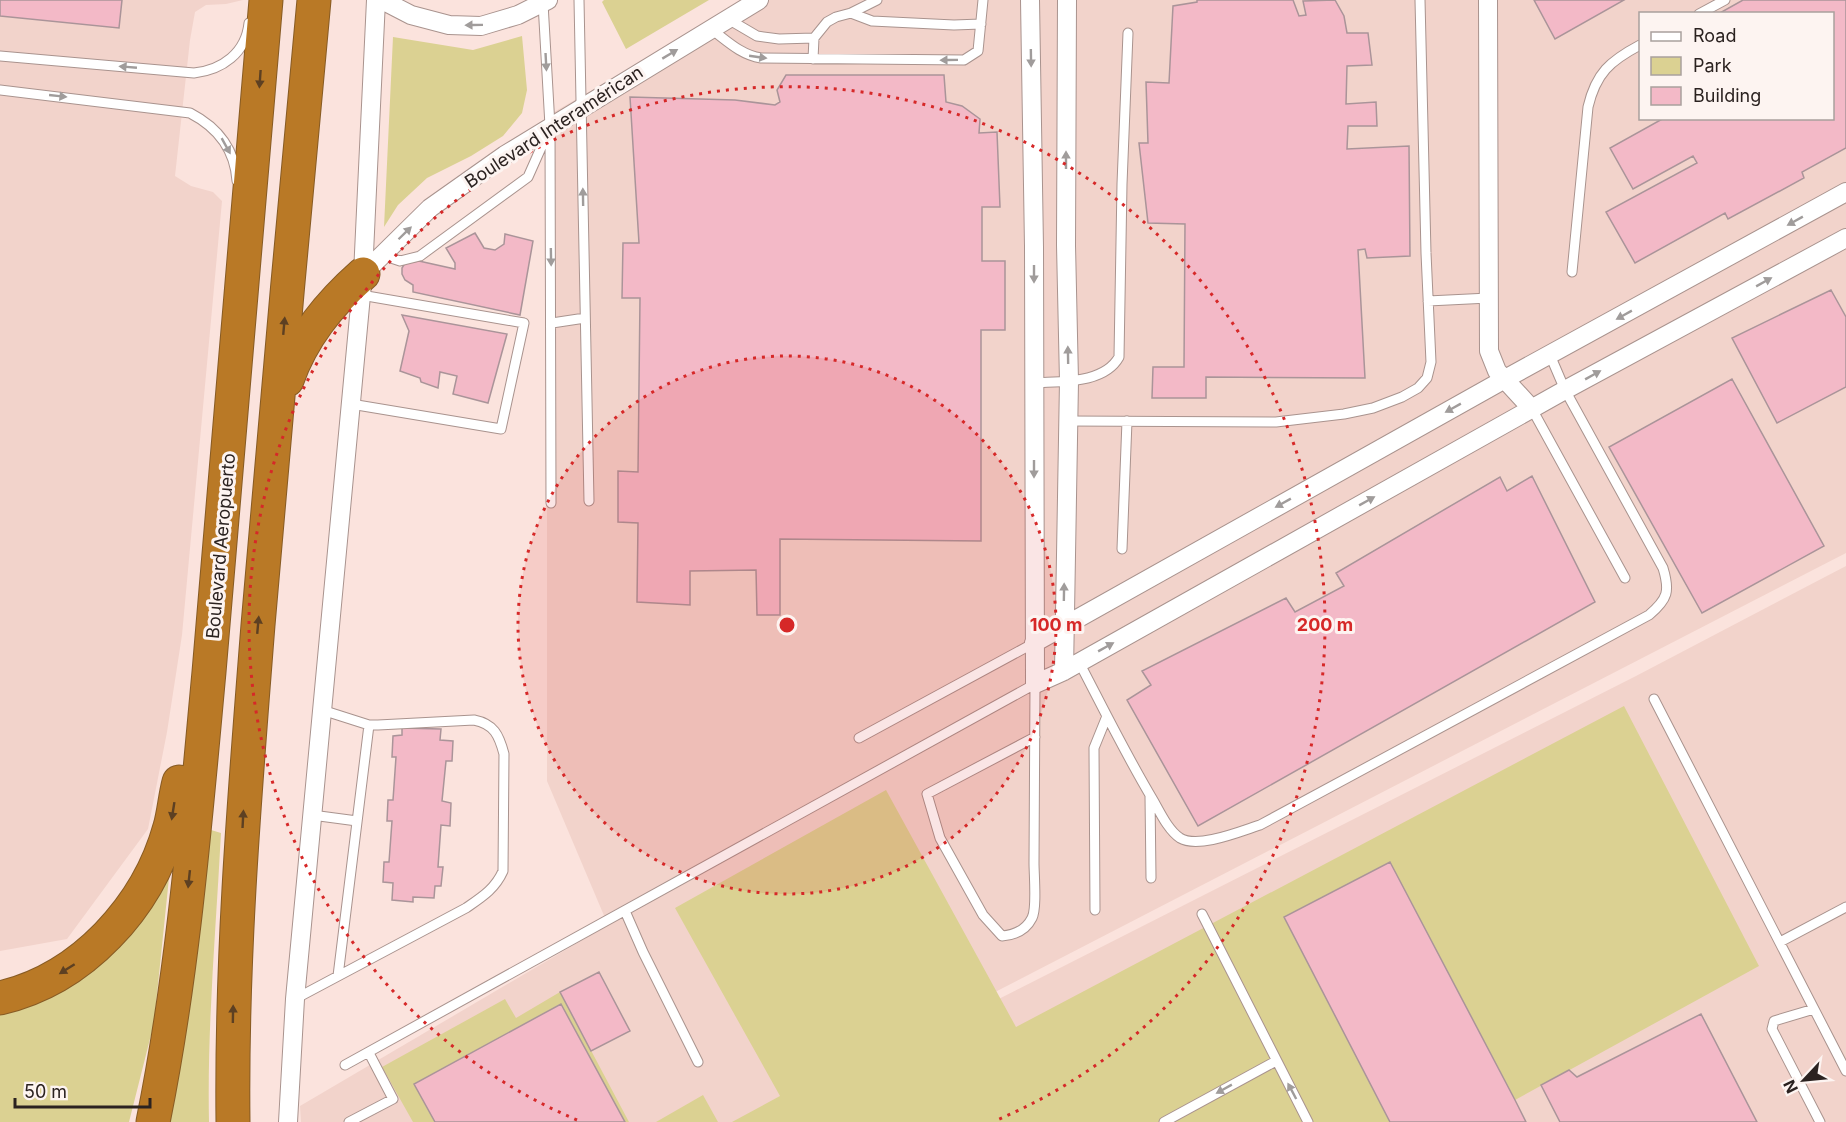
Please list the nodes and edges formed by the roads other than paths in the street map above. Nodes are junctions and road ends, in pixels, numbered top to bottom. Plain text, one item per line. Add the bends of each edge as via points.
1 (314, 0) edge
2 (376, 0) edge
3 (382, 0) edge
4 (579, 0) edge
5 (759, 0) edge
6 (877, 0) edge
7 (983, 0) edge
8 (1030, 0) edge
9 (1067, 0) edge
10 (1420, 0) edge
11 (1488, 0) edge
12 (1725, 0) edge
13 (545, 2) edge
14 (258, 5) edge
15 (1703, 12) edge
16 (851, 13) junction
17 (728, 19) junction
18 (981, 24) junction
19 (711, 29) junction
20 (1128, 33) dead end
21 (814, 38) junction
22 (1639, 46) edge
23 (0, 56) edge
24 (813, 59) junction
25 (0, 90) edge
26 (582, 106) junction
27 (550, 126) junction
28 (236, 191) dead end
29 (1846, 192) edge
30 (1846, 237) edge
31 (1066, 245) junction
32 (1034, 247) junction
33 (1572, 272) dead end
34 (369, 275) junction
35 (1489, 298) junction
36 (1428, 301) junction
37 (585, 318) junction
38 (552, 323) junction
39 (1550, 355) junction
40 (1505, 379) junction
41 (1069, 381) junction
42 (1034, 383) junction
43 (1565, 390) junction
44 (351, 404) junction
45 (1532, 409) junction
46 (275, 419) junction
47 (1068, 421) junction
48 (1127, 421) junction
49 (589, 501) dead end
50 (551, 503) dead end
51 (1122, 549) dead end
52 (1625, 578) dead end
53 (1063, 626) junction
54 (1034, 643) junction
55 (1072, 667) junction
56 (1035, 684) junction
57 (207, 695) junction
58 (1654, 699) dead end
59 (322, 710) junction
60 (1107, 716) junction
61 (369, 725) junction
62 (1035, 736) junction
63 (859, 738) dead end
64 (1150, 795) junction
65 (312, 815) junction
66 (357, 821) junction
67 (1151, 878) dead end
68 (1846, 907) edge
69 (1095, 910) dead end
70 (625, 911) junction
71 (1202, 914) dead end
72 (1779, 942) junction
73 (338, 976) junction
74 (0, 998) edge
75 (295, 999) junction
76 (1814, 1009) junction
77 (369, 1053) junction
78 (1276, 1060) junction
79 (698, 1062) dead end
80 (345, 1065) dead end
81 (1846, 1071) edge
82 (153, 1122) edge
83 (233, 1122) edge
84 (288, 1122) edge
85 (349, 1122) edge
86 (1164, 1122) edge
87 (1308, 1122) edge
88 (1820, 1122) edge

46 -> 1 highway
2 - 34 street
13 -> 3 street via 481,26 450,25 411,15
4 - 26 lane
5 - 17 street, Boulevard Interamérican
6 - 16 lane
7 - 18 lane
8 -> 32 street
31 -> 9 street
10 - 36 lane
11 - 35 street
12 - 15 lane
13 -> 27 lane
14 -> 23 lane via 236,53 206,72
14 -> 57 highway, Boulevard Aeropuerto
16 - 18 lane via 872,21
16 - 21 lane via 826,22
17 - 19 street, Boulevard Interamérican
17 - 21 lane via 757,36
18 -> 24 lane via 978,51 964,60
19 -> 24 lane via 751,57
26 -> 19 street, Boulevard Interamérican
20 - 41 lane via 1119,357 1114,366 1102,373
21 - 24 lane
22 - 33 lane via 1609,63 1593,86
25 -> 28 lane via 190,112 223,139 234,161
26 - 27 street, Boulevard Interamérican
37 -> 26 lane
34 -> 27 street, Boulevard Interamérican via 430,208
27 - 34 lane via 528,177 420,256
27 -> 38 lane
29 -> 39 street
43 -> 30 street
31 - 32 street
41 -> 31 street
32 -> 42 street
34 - 44 street
34 - 44 lane via 524,323 501,429
34 - 46 highway via 328,307 287,378
35 - 36 lane
35 - 40 street via 1489,351
36 - 48 lane via 1431,362 1427,378 1402,397 1344,414 1276,422
37 - 38 lane
37 - 49 lane
38 - 50 lane
39 - 40 street
39 - 43 lane
40 - 45 street
40 -> 53 street
41 - 42 lane
41 - 47 street
42 -> 54 street
43 - 45 street
43 - 64 lane via 1663,568 1667,594 1660,605 1580,654 1260,825 1208,840 1180,838 1165,822
44 - 59 street
45 - 52 lane
55 -> 45 street
83 -> 46 highway via 234,966 243,808
47 - 48 lane
53 -> 47 street
48 - 51 lane
53 - 54 street
53 - 55 street
54 - 56 street
54 - 63 lane
55 - 56 street
55 - 60 lane
56 - 62 lane
56 - 70 lane
57 -> 74 highway via 182,768 171,827 136,899 106,937 76,963 47,981
57 -> 82 highway, Boulevard Aeropuerto via 176,993
58 - 72 lane
59 - 61 lane
59 - 65 street
60 - 64 lane
60 - 69 lane via 1094,748
61 - 66 lane
61 - 73 lane via 474,720 493,728 504,754 503,871 497,884 484,896
62 - 62 lane via 1033,917 1013,935 1002,936 983,915 939,838 927,794
64 - 67 lane
65 - 66 lane
65 - 75 street
66 - 73 lane
68 - 72 lane
70 - 77 lane
70 - 79 lane
71 - 78 lane
72 - 76 lane
73 - 75 lane
75 - 84 street
76 - 81 lane
76 - 88 lane via 1774,1021 1772,1029
77 - 80 lane
77 - 85 lane via 393,1099
78 -> 86 lane
87 -> 78 lane

